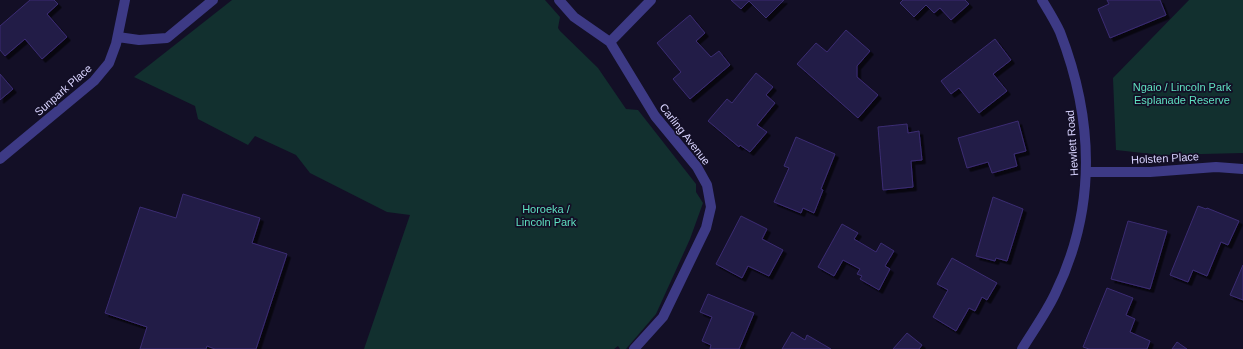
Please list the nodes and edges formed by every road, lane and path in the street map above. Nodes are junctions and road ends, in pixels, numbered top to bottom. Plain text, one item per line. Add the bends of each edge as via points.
1 (125, 0) edge
2 (213, 0) edge
3 (559, 0) edge
4 (651, 0) edge
5 (1042, 0) edge
6 (118, 37) junction
7 (610, 42) junction
8 (0, 159) edge
9 (1243, 169) edge
10 (1087, 172) junction
11 (634, 349) edge
12 (1022, 349) edge

1 - 6 street, Sunpark Place
2 - 6 street via 167,38 139,40
3 - 7 street, Carling Avenue via 574,17
4 - 7 street
5 - 10 street, Hewlett Road via 1060,31 1080,94
6 - 8 street, Sunpark Place via 109,63 94,81
7 - 11 street, Carling Avenue via 655,116 697,167 707,185 711,207 706,228 663,317
9 - 10 street, Holsten Place via 1216,167 1150,172
10 - 12 street, Hewlett Road via 1084,206 1070,259 1055,295

